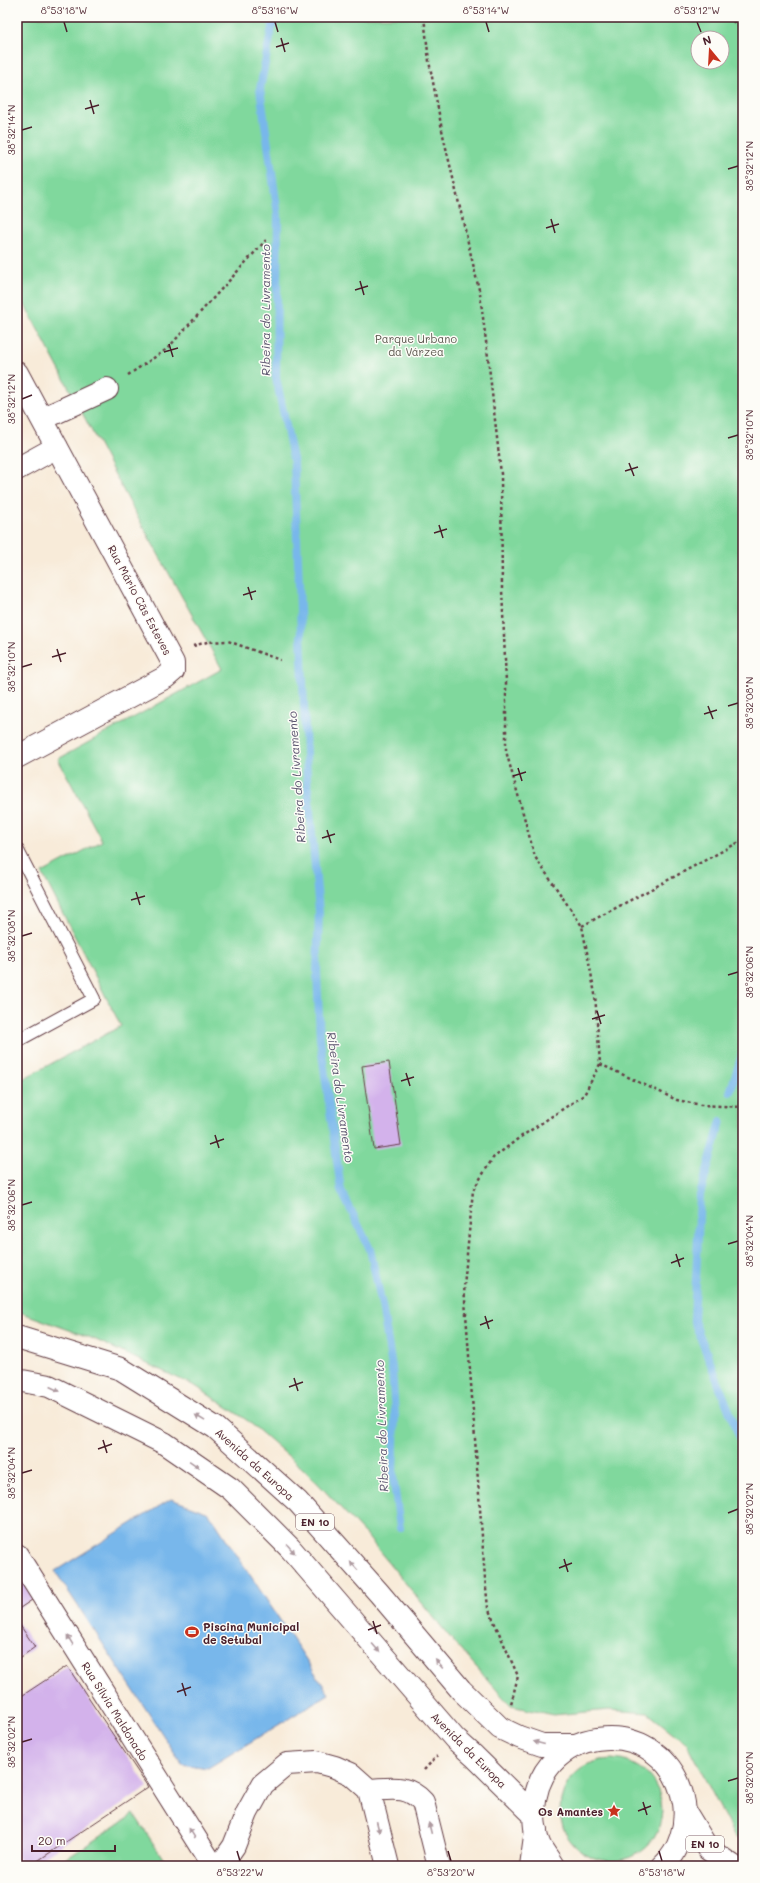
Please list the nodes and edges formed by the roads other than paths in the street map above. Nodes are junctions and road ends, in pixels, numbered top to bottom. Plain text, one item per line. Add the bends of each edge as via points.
1 (17, 373) edge
2 (107, 390) road end
3 (42, 419) junction
4 (57, 447) junction
5 (17, 469) edge
6 (17, 757) edge
7 (17, 849) edge
8 (17, 1041) edge
9 (17, 1337) edge
10 (17, 1380) edge
11 (17, 1555) edge
12 (577, 1745) junction
13 (369, 1790) junction
14 (686, 1813) junction
15 (535, 1822) junction
16 (213, 1866) edge
17 (220, 1866) edge
18 (388, 1866) edge
19 (440, 1866) edge
20 (531, 1866) edge
21 (554, 1866) edge
22 (663, 1866) edge
23 (733, 1866) edge

1 - 3 main road, Rua Mário Cãs Esteves
2 - 3 main road
3 - 4 main road, Rua Mário Cãs Esteves
4 - 5 main road
4 - 6 main road, Rua Mário Cãs Esteves via 168,652 173,663 172,671 166,677
7 - 8 lane via 94,999
12 -> 9 main road, Avenida da Europa / EN 10 via 542,1745 500,1728 461,1690 298,1502 216,1428 121,1369
10 -> 15 main road, Avenida da Europa via 49,1386 164,1443 231,1490 290,1548 455,1739
16 -> 11 main road, Rua Sílvia Maldonado
12 - 14 main road via 606,1737 631,1740 653,1750 670,1768 681,1789
12 - 15 main road via 561,1754 545,1772 535,1794
13 - 17 main road via 351,1774 335,1767 317,1762 287,1764 263,1784 247,1813 234,1846
13 -> 18 main road
19 -> 13 main road via 423,1802 416,1794 404,1789
14 - 22 main road via 682,1837
14 - 23 main road, EN 10 via 708,1849
15 - 20 main road
15 - 21 main road via 539,1845

